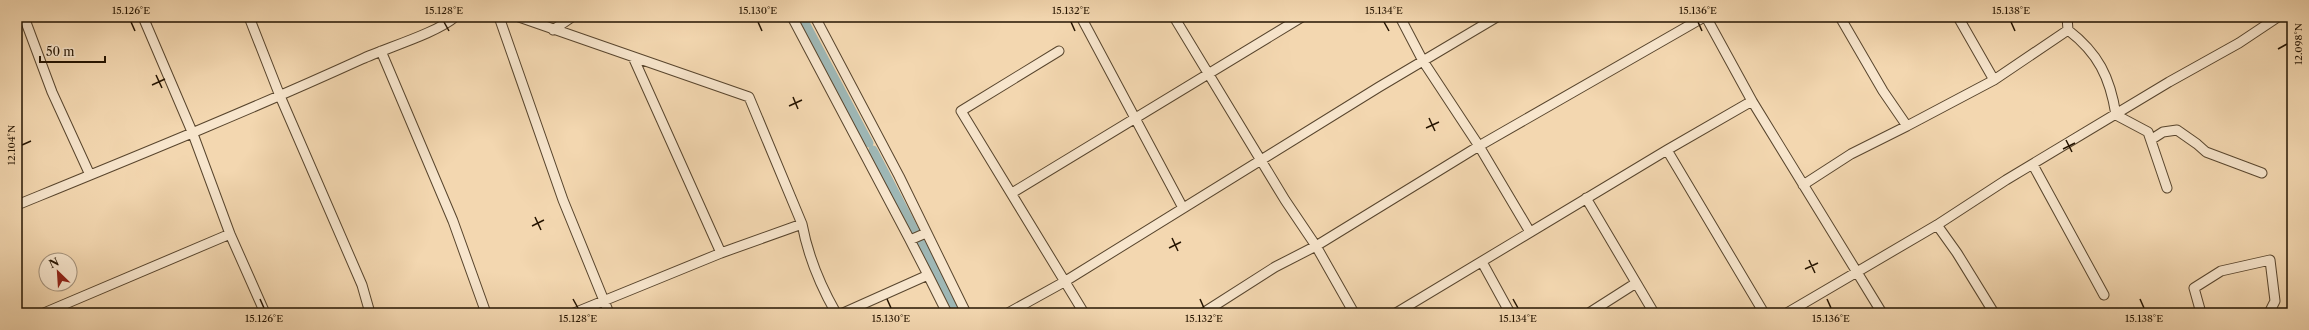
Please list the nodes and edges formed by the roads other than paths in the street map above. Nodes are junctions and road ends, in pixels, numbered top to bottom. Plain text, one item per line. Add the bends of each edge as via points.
1 (24, 17) edge
2 (143, 17) edge
3 (249, 17) edge
4 (455, 17) edge
5 (499, 17) edge
6 (519, 17) edge
7 (572, 17) edge
8 (792, 17) edge
9 (815, 17) edge
10 (1081, 17) edge
11 (1174, 17) edge
12 (1400, 17) edge
13 (1497, 17) edge
14 (1705, 17) edge
15 (1840, 17) edge
16 (1958, 17) edge
17 (2067, 17) edge
18 (2278, 17) edge
19 (1296, 19) edge
20 (553, 30) junction
21 (2068, 30) junction
22 (380, 51) junction
23 (1059, 52) dead end
24 (633, 57) junction
25 (1423, 61) junction
26 (1209, 75) junction
27 (1994, 80) junction
28 (280, 96) junction
29 (1752, 101) junction
30 (2116, 114) junction
31 (1134, 119) junction
32 (1908, 126) junction
33 (193, 134) junction
34 (2152, 139) junction
35 (1479, 146) junction
36 (1667, 150) junction
37 (1261, 160) junction
38 (2033, 165) junction
39 (2262, 174) dead end
40 (90, 175) junction
41 (1803, 185) junction
42 (2167, 188) dead end
43 (1012, 193) junction
44 (1586, 198) junction
45 (17, 205) edge
46 (1183, 208) junction
47 (802, 224) junction
48 (1937, 225) junction
49 (1530, 232) junction
50 (926, 233) junction
51 (230, 234) junction
52 (910, 240) junction
53 (1316, 246) junction
54 (721, 254) junction
55 (1482, 262) junction
56 (1857, 270) junction
57 (928, 275) junction
58 (1064, 282) junction
59 (1636, 283) junction
60 (2104, 295) dead end
61 (604, 301) junction
62 (44, 313) edge
63 (264, 313) edge
64 (370, 313) edge
65 (486, 313) edge
66 (574, 313) edge
67 (609, 313) edge
68 (836, 313) edge
69 (843, 313) edge
70 (947, 313) edge
71 (966, 313) edge
72 (1008, 313) edge
73 (1084, 313) edge
74 (1203, 313) edge
75 (1354, 313) edge
76 (1396, 313) edge
77 (1510, 313) edge
78 (1589, 313) edge
79 (1654, 313) edge
80 (1764, 313) edge
81 (1787, 313) edge
82 (1882, 313) edge
83 (1994, 313) edge
84 (2201, 313) edge
85 (2269, 313) edge

1 - 40 street via 52,92
2 - 33 street
3 - 28 street
4 - 22 street via 445,25
5 - 61 street via 564,200
6 - 20 street
7 - 20 street
8 - 52 street
9 - 50 street
10 - 31 street
11 - 26 street
12 - 25 street
13 - 25 street
14 - 29 street
14 - 35 street
15 - 32 street via 1883,91
16 - 27 street
17 - 21 street
18 - 30 street via 2239,43
19 - 26 street
20 - 24 street
21 - 27 street
21 - 30 street via 2087,44 2103,67
22 - 28 street
22 - 65 street via 453,222
23 - 43 street via 961,110
24 - 47 street via 749,97
24 - 54 street
25 - 35 street
25 - 37 street
26 - 31 street
26 - 37 street
27 - 32 street
28 - 33 street
28 - 64 street via 362,285
29 - 36 street
29 - 41 street
30 - 34 street via 2148,132
30 - 38 street
31 - 43 street
31 - 46 street
32 - 41 street via 1851,154
33 - 40 street
33 - 51 street
34 - 39 street via 2163,132 2177,130 2206,152
34 - 42 street
35 - 49 street
35 - 53 street
36 - 44 street
36 - 80 street
37 - 46 street
37 - 53 street
38 - 48 street
38 - 60 street
40 - 45 street
41 - 56 street
43 - 58 street
44 - 49 street
44 - 59 street
46 - 58 street
47 - 54 street
47 - 68 street via 806,247 823,290
48 - 56 street
48 - 83 street
49 - 55 street
50 - 52 street
50 - 71 street
51 - 62 street
51 - 63 street
52 - 57 street
53 - 74 street via 1275,267
53 - 75 street
54 - 61 street
55 - 76 street
55 - 77 street
56 - 81 street
56 - 82 street
57 - 69 street
57 - 70 street
58 - 72 street
58 - 73 street
59 - 78 street
59 - 79 street
61 - 66 street
61 - 67 street
84 - 85 street via 2194,288 2221,271 2270,260 2275,301

